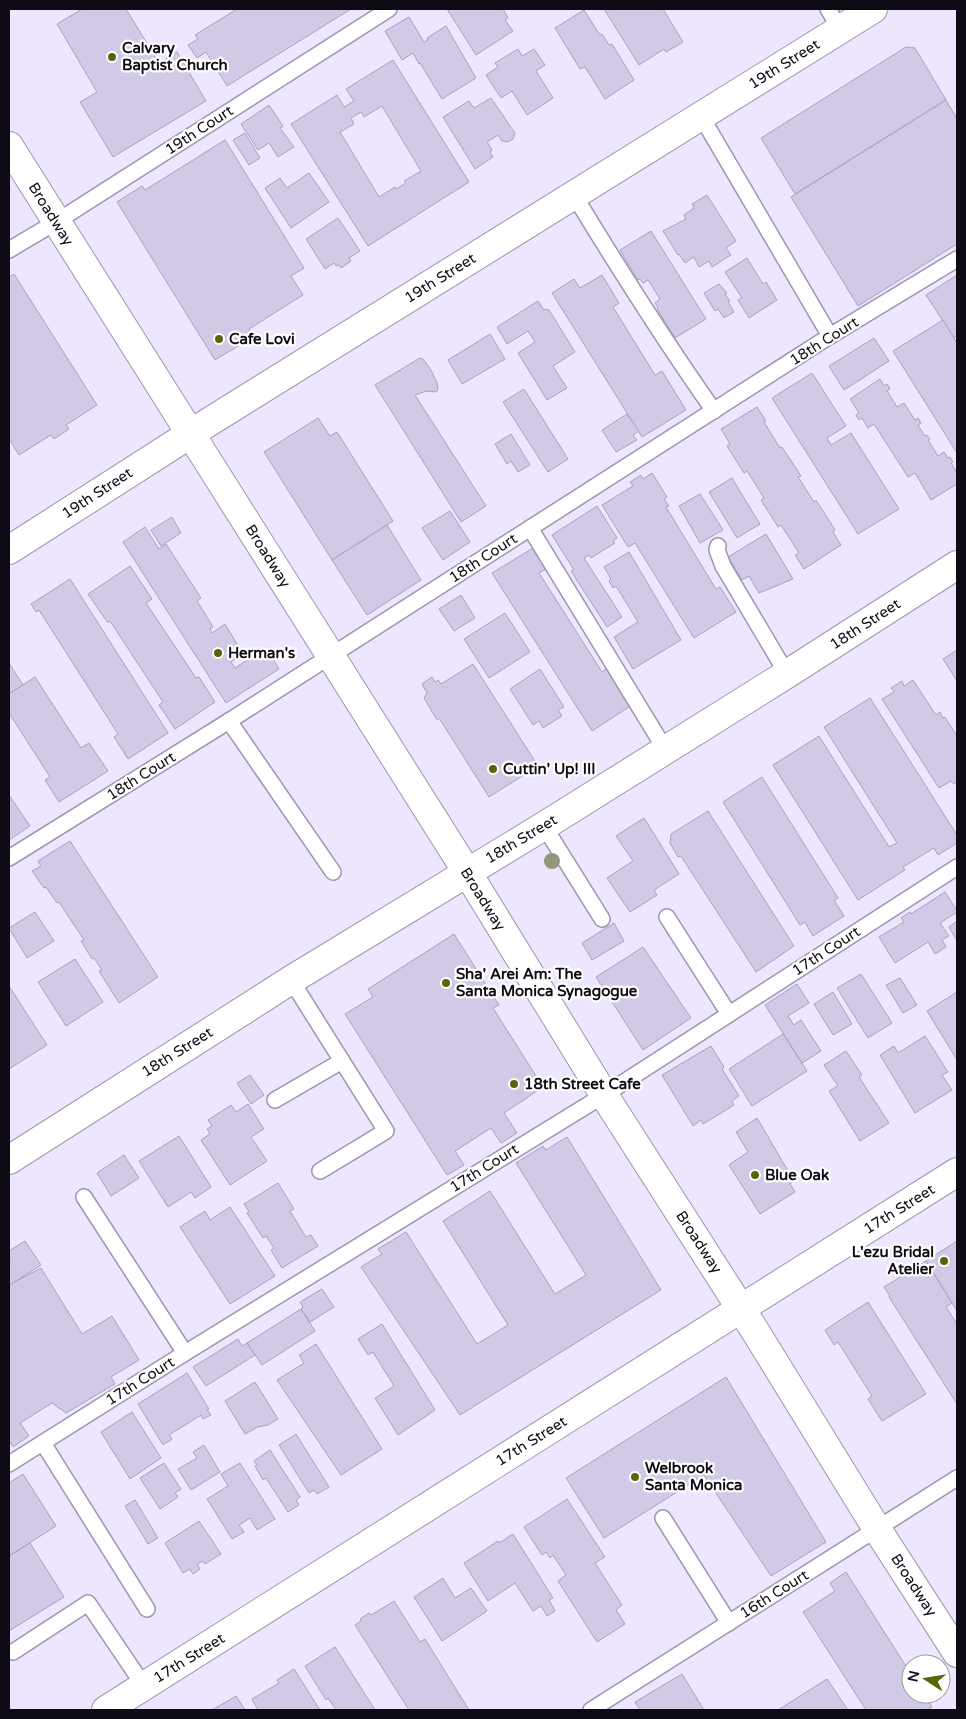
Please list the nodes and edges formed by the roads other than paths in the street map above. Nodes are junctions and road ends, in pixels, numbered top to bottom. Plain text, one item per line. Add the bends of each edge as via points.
1 (389, 9) edge
2 (873, 9) edge
3 (834, 19) edge
4 (701, 116) junction
5 (9, 146) edge
6 (574, 195) junction
7 (56, 222) junction
8 (9, 250) edge
9 (957, 259) edge
10 (830, 336) junction
11 (714, 411) junction
12 (192, 434) junction
13 (530, 528) junction
14 (718, 546) dead end
15 (10, 547) edge
16 (957, 565) edge
17 (329, 656) junction
18 (787, 674) junction
19 (229, 721) junction
20 (665, 749) junction
21 (544, 826) junction
22 (9, 858) edge
23 (957, 867) edge
24 (333, 872) dead end
25 (467, 872) junction
26 (668, 917) dead end
27 (602, 919) dead end
28 (291, 980) junction
29 (729, 1014) junction
30 (342, 1061) junction
31 (604, 1095) junction
32 (274, 1100) dead end
33 (9, 1160) edge
34 (320, 1171) dead end
35 (957, 1172) edge
36 (84, 1197) dead end
37 (741, 1309) junction
38 (185, 1353) junction
39 (43, 1442) junction
40 (9, 1464) edge
41 (957, 1478) edge
42 (663, 1518) dead end
43 (877, 1529) junction
44 (147, 1609) dead end
45 (729, 1623) junction
46 (13, 1652) dead end
47 (957, 1653) edge
48 (127, 1701) edge
49 (591, 1710) edge

1 - 7 lane, 19th Court
2 - 3 street, 19th Street
3 - 4 street, 19th Street
4 - 6 street, 19th Street
4 - 10 lane
5 - 7 street, Broadway
6 - 11 lane via 630,287
6 - 12 street, 19th Street
7 - 8 lane, 19th Court
7 - 12 street, Broadway
9 - 10 lane, 18th Court
10 - 11 lane, 18th Court
11 - 13 lane, 18th Court
12 - 15 street, 19th Street
12 - 17 street, Broadway
13 - 17 lane, 18th Court
13 - 20 lane
14 - 18 lane via 723,566
16 - 18 street, 18th Street
17 - 19 lane, 18th Court
17 - 25 street, Broadway
18 - 20 street, 18th Street
19 - 22 lane, 18th Court
19 - 24 lane
20 - 21 street, 18th Street
21 - 25 street, 18th Street
21 - 27 lane
23 - 29 lane, 17th Court
25 - 28 street, 18th Street
25 - 31 street, Broadway
26 - 29 lane
28 - 30 lane
28 - 33 street, 18th Street
29 - 31 lane, 17th Court
30 - 32 lane
30 - 34 lane via 386,1131
31 - 37 street, Broadway
31 - 38 lane, 17th Court
35 - 37 street, 17th Street
36 - 38 lane
37 - 43 street, Broadway
37 - 48 street, 17th Street
38 - 39 lane, 17th Court
39 - 40 lane, 17th Court
39 - 44 lane
41 - 43 lane, 16th Court
42 - 45 lane
43 - 45 lane, 16th Court
43 - 47 street, Broadway
45 - 49 lane, 16th Court
46 - 48 lane via 88,1603

